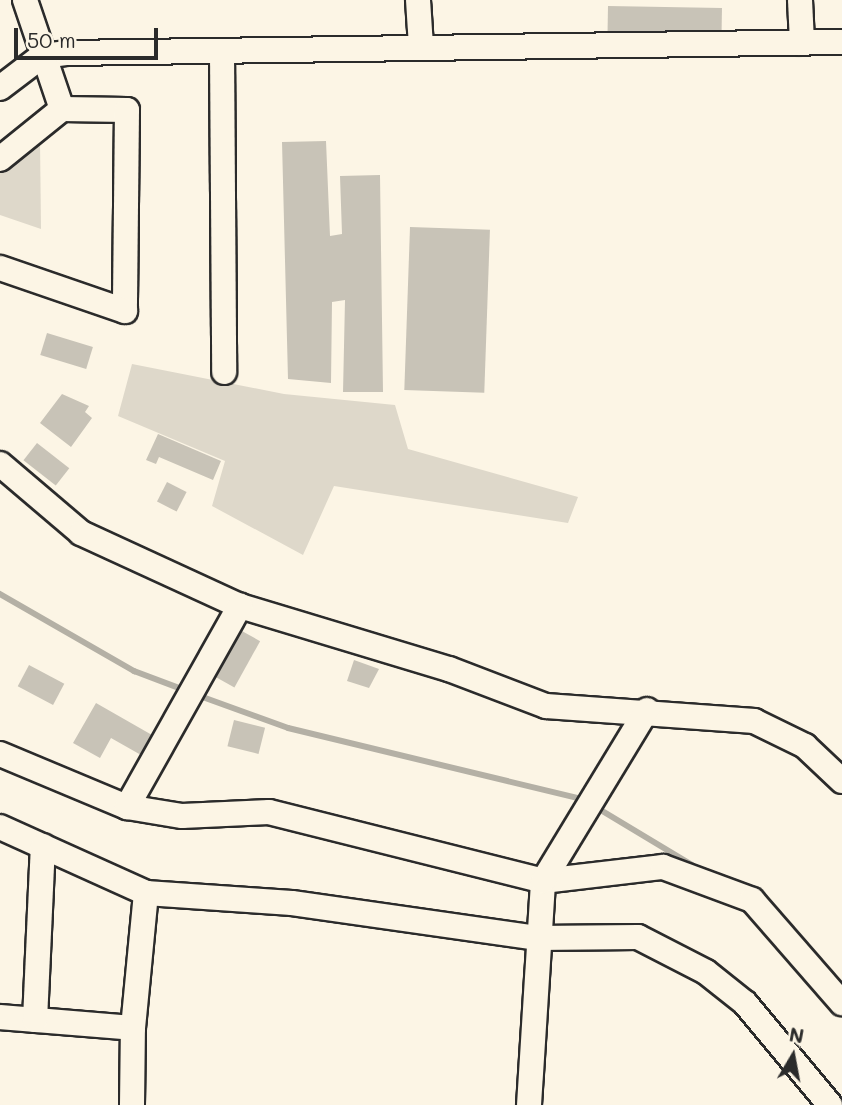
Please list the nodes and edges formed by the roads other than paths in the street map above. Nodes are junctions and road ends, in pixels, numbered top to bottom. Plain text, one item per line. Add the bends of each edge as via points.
1 (25, 0) edge
2 (418, 0) edge
3 (800, 0) edge
4 (842, 42) edge
5 (802, 43) junction
6 (421, 46) junction
7 (222, 52) junction
8 (42, 57) junction
9 (0, 88) edge
10 (62, 109) junction
11 (0, 159) edge
12 (0, 268) edge
13 (224, 372) dead end
14 (0, 464) edge
15 (240, 606) junction
16 (647, 710) junction
17 (0, 754) edge
18 (842, 781) edge
19 (127, 807) junction
20 (0, 827) edge
21 (43, 846) junction
22 (543, 881) junction
23 (146, 893) junction
24 (537, 938) junction
25 (842, 1003) edge
26 (0, 1017) edge
27 (35, 1020) junction
28 (133, 1028) junction
29 (132, 1105) edge
30 (529, 1105) edge
31 (830, 1105) edge

1 - 8 street
2 - 6 street
3 - 5 street
4 - 5 street
5 - 6 street
6 - 7 street
7 - 8 street
7 - 13 street
8 - 9 street
8 - 10 street
10 - 11 street
10 - 12 street via 127,110 125,310
14 - 15 street via 81,533
15 - 16 street via 449,669 546,706
15 - 19 street
16 - 18 street via 754,720 806,746
16 - 22 street
17 - 19 street
19 - 22 street via 182,816 269,812
20 - 21 street
21 - 23 street
21 - 27 street
22 - 24 street
22 - 25 street via 663,867 752,900
23 - 24 street via 292,903
23 - 28 street
24 - 30 street
24 - 31 street via 638,937 675,953 745,1003
26 - 27 street
27 - 28 street
28 - 29 street

